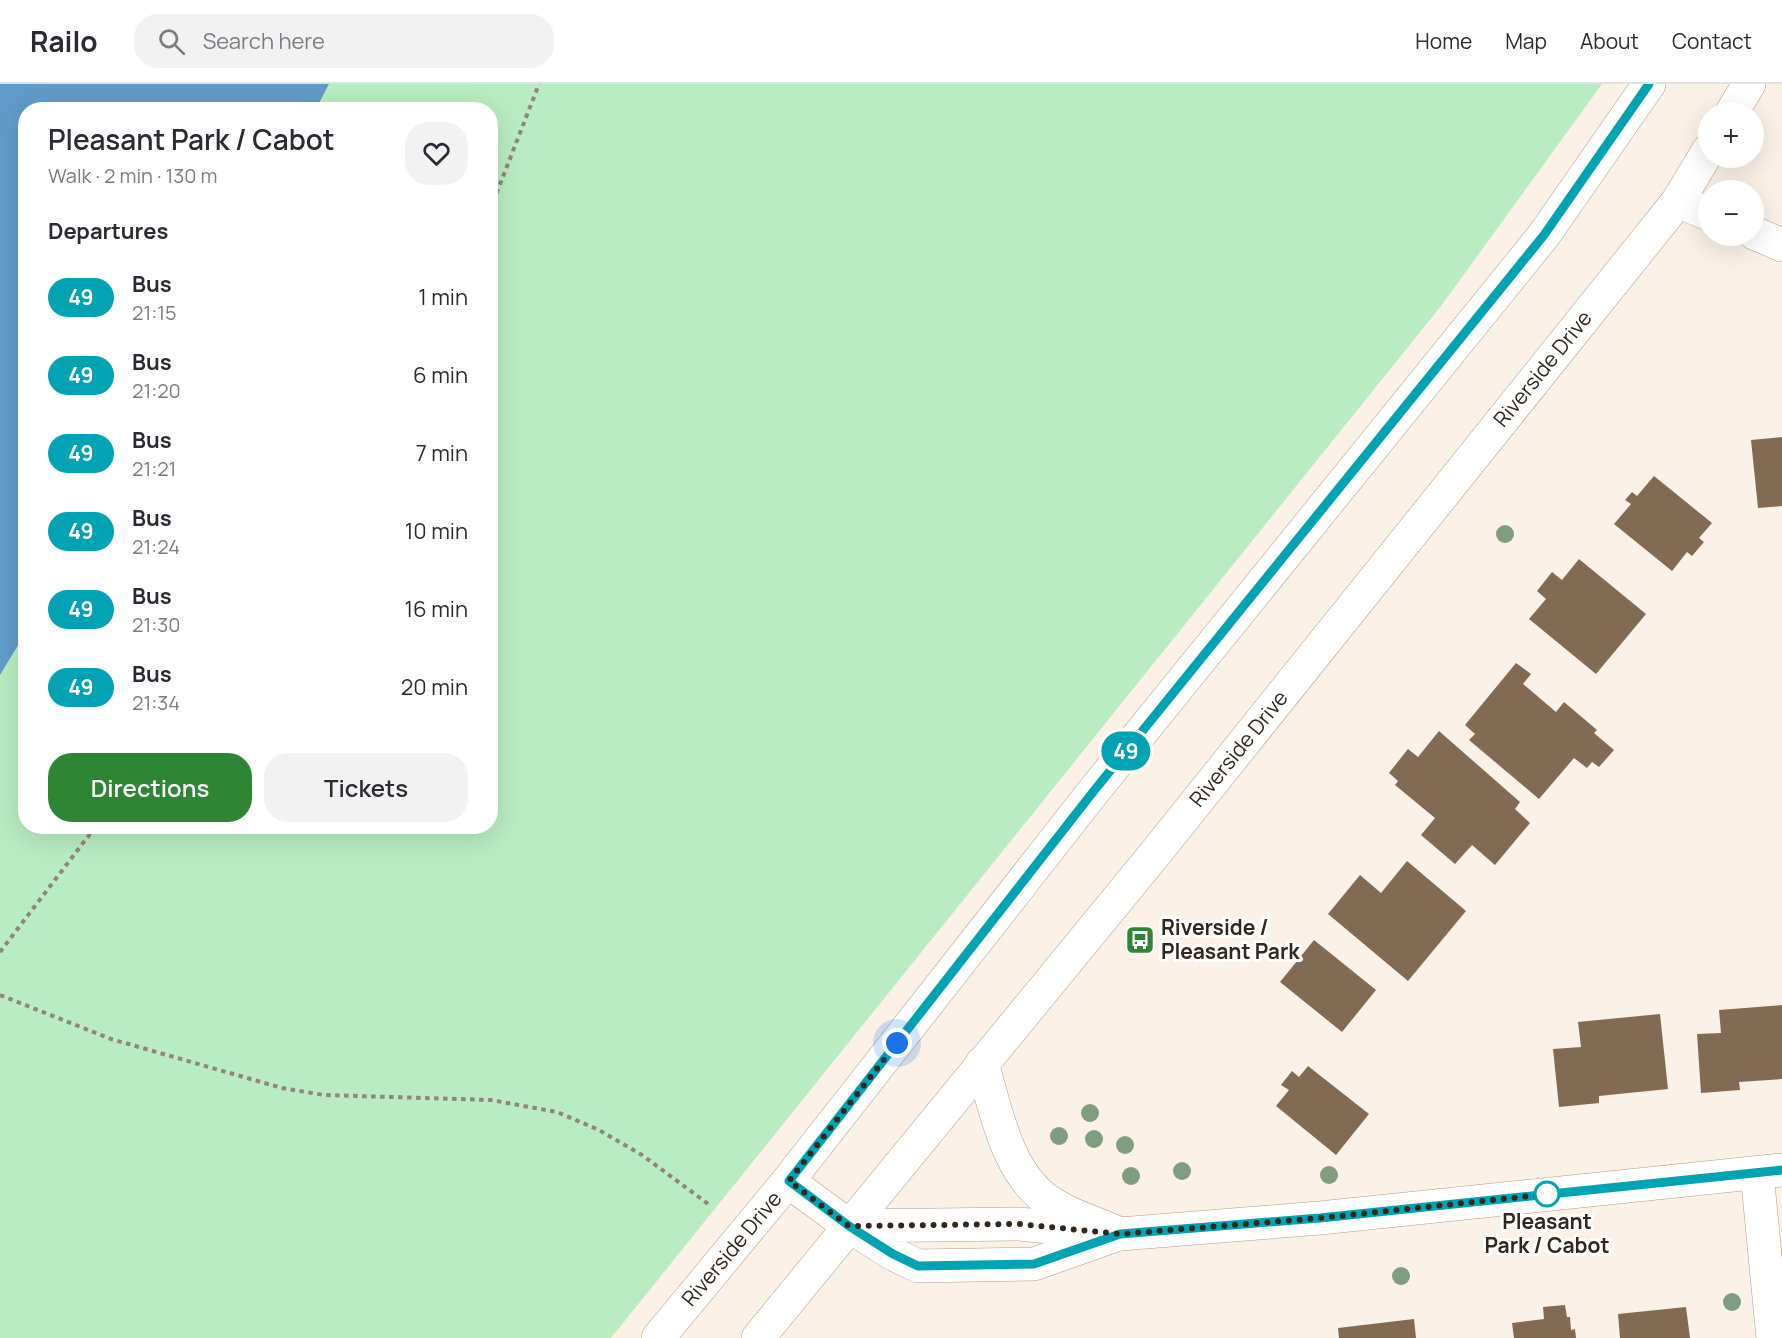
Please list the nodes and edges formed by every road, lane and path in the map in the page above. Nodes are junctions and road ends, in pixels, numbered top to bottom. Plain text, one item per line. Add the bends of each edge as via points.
1 (539, 84) edge
2 (1649, 84) edge
3 (1749, 84) edge
4 (1738, 102) edge
5 (1698, 168) edge
6 (498, 189) edge
7 (1678, 201) junction
8 (1698, 210) edge
9 (1764, 237) edge
10 (1782, 245) edge
11 (90, 834) edge
12 (0, 952) edge
13 (0, 995) edge
14 (982, 1063) junction
15 (1770, 1172) edge
16 (789, 1181) junction
17 (711, 1206) dead end
18 (849, 1226) junction
19 (1120, 1234) junction
20 (658, 1338) edge
21 (758, 1338) edge
22 (1773, 1338) edge

1 - 6 path
2 - 16 main road, Riverside Drive via 1544,235 1093,792
3 - 4 main road
5 - 7 main road, Riverside Drive
7 - 8 main road
7 - 14 main road, Riverside Drive via 1158,850
9 - 10 main road
11 - 12 path
13 - 17 path via 111,1039 282,1088 324,1095 491,1100 557,1112 642,1155
14 - 18 main road, Riverside Drive
14 - 19 main road via 1000,1123 1025,1177 1052,1204
15 - 19 main road via 1320,1218
15 - 22 main road
16 - 18 main road
16 - 20 main road, Riverside Drive
18 - 19 main road via 1019,1224
18 - 21 main road, Riverside Drive

